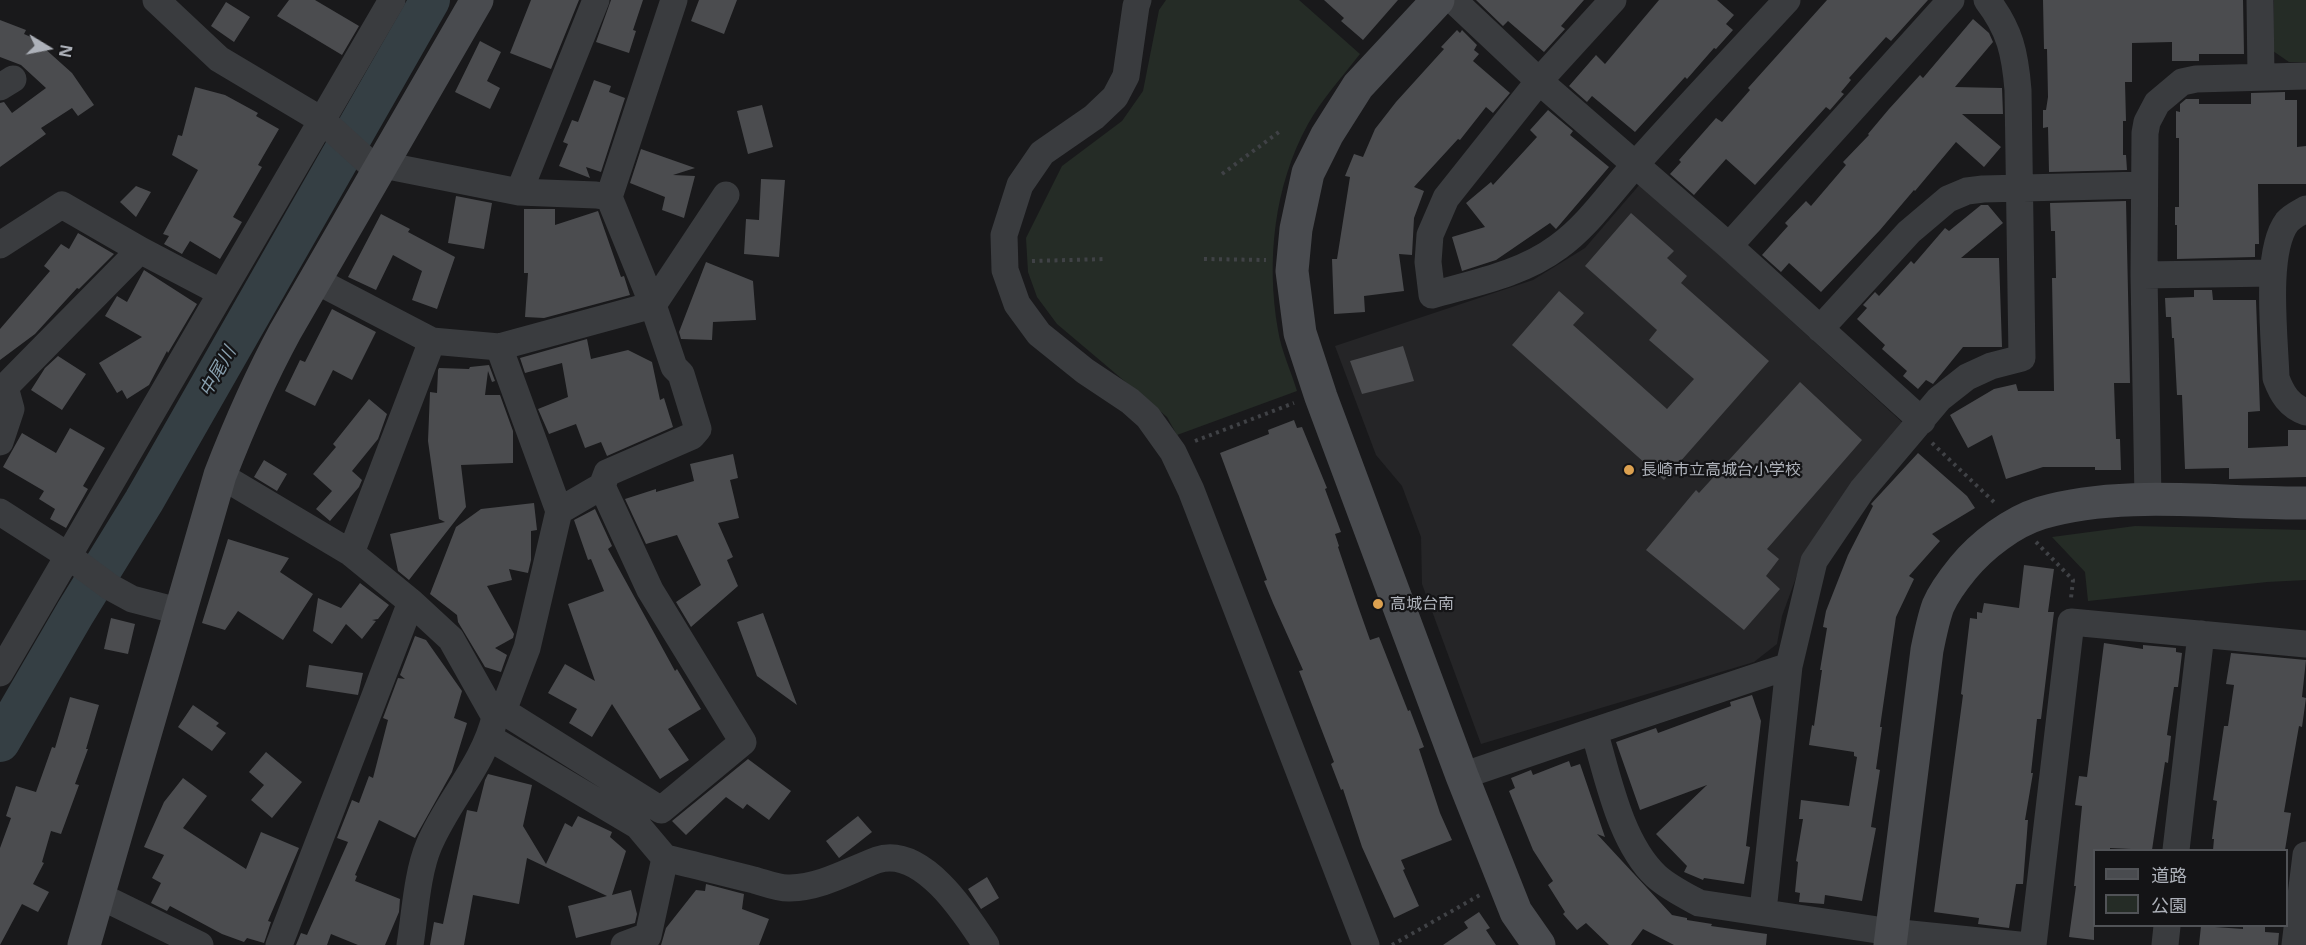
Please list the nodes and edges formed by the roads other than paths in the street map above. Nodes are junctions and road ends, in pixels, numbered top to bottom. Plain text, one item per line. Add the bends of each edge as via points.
1 (156, 0) edge
2 (392, 0) edge
3 (477, 0) edge
4 (596, 0) edge
5 (1138, 0) edge
6 (1438, 0) edge
7 (1454, 0) edge
8 (1613, 0) edge
9 (1786, 0) edge
10 (1951, 0) edge
11 (1987, 0) edge
12 (2260, 0) edge
13 (672, 1) edge
14 (2306, 75) edge
15 (2261, 76) junction
16 (1539, 81) junction
17 (323, 121) junction
18 (376, 163) junction
19 (1635, 165) junction
20 (2144, 185) junction
21 (2019, 189) junction
22 (519, 192) junction
23 (726, 195) dead end
24 (609, 198) junction
25 (2306, 209) edge
26 (0, 245) edge
27 (1730, 246) junction
28 (140, 250) junction
29 (2273, 273) junction
30 (2144, 275) junction
31 (315, 280) junction
32 (220, 292) junction
33 (653, 305) junction
34 (1820, 329) junction
35 (432, 341) junction
36 (499, 347) junction
37 (3, 384) edge
38 (2306, 412) edge
39 (1919, 424) junction
40 (0, 442) edge
41 (220, 475) junction
42 (602, 486) junction
43 (2148, 500) junction
44 (2306, 503) edge
45 (559, 511) junction
46 (0, 512) edge
47 (351, 553) junction
48 (67, 555) junction
49 (411, 602) junction
50 (182, 612) junction
51 (2200, 634) junction
52 (2306, 644) edge
53 (1789, 666) junction
54 (0, 673) edge
55 (496, 722) junction
56 (1594, 731) junction
57 (1462, 776) junction
58 (2176, 849) edge
59 (2306, 855) edge
60 (665, 858) junction
61 (98, 895) junction
62 (1763, 911) junction
63 (2167, 927) edge
64 (1890, 938) edge
65 (84, 945) edge
66 (200, 945) edge
67 (279, 945) edge
68 (410, 945) edge
69 (624, 945) edge
70 (986, 945) edge
71 (1365, 945) edge
72 (1539, 945) edge
73 (2019, 945) edge
74 (2033, 945) edge
75 (2165, 945) edge
76 (2295, 945) edge

1 - 17 street via 219,59
2 - 17 street
3 - 18 street
4 - 22 street
5 - 71 street via 1126,76 1115,97 1094,117 1042,153 1020,185 1004,235 1005,270 1017,304 1040,334 1130,401 1148,417 1173,452
6 - 57 street via 1358,86 1327,135 1308,173 1292,272 1300,333 1321,397
7 - 16 street
8 - 16 street
9 - 19 street
10 - 27 street
11 - 21 street via 2009,36 2016,57
12 - 15 street
13 - 24 street
14 - 15 street
15 - 20 street via 2182,82 2157,103 2146,122
16 - 19 street
16 - 19 street via 1446,198 1431,235 1431,295 1488,280 1537,261 1575,233
17 - 18 street
17 - 32 street
18 - 22 street
18 - 31 street
19 - 27 street
20 - 21 street
20 - 30 street
21 - 34 street via 1966,191 1948,199 1909,232
21 - 39 street via 2022,358 1967,377 1939,399
22 - 24 street
23 - 33 street
24 - 33 street
25 - 29 street via 2287,223 2278,243
26 - 28 street via 62,205
27 - 34 street
28 - 32 street
28 - 37 street
29 - 30 street
29 - 38 street via 2276,378 2292,406
30 - 43 street
31 - 35 street
31 - 41 street via 265,368
32 - 48 street
33 - 36 street
33 - 42 street via 698,429 693,436 607,472
34 - 39 street
35 - 36 street
35 - 47 street
36 - 45 street
37 - 40 street via 12,409
39 - 53 street via 1862,490 1814,561
41 - 47 street
41 - 50 street
42 - 45 street
42 - 55 street via 650,590 743,742 661,810
43 - 44 street
43 - 64 street via 2041,513 2027,532 1974,554 1953,580 1939,604 1927,650
45 - 55 street via 527,648
46 - 48 street
47 - 49 street
48 - 50 street via 132,599
48 - 54 street
49 - 55 street via 451,639
49 - 67 street
50 - 61 street
51 - 52 street
51 - 58 street
51 - 74 street via 2071,622
53 - 56 street
53 - 62 street
55 - 60 street via 638,826
55 - 68 street via 429,845
56 - 57 street
56 - 62 street via 1624,828 1656,876 1699,903
57 - 72 street via 1516,912
59 - 76 street
60 - 69 street via 648,936
60 - 70 street via 787,888 827,881 880,859 905,862 918,866 939,882
61 - 65 street
61 - 66 street
62 - 64 street
63 - 75 street
64 - 73 street

